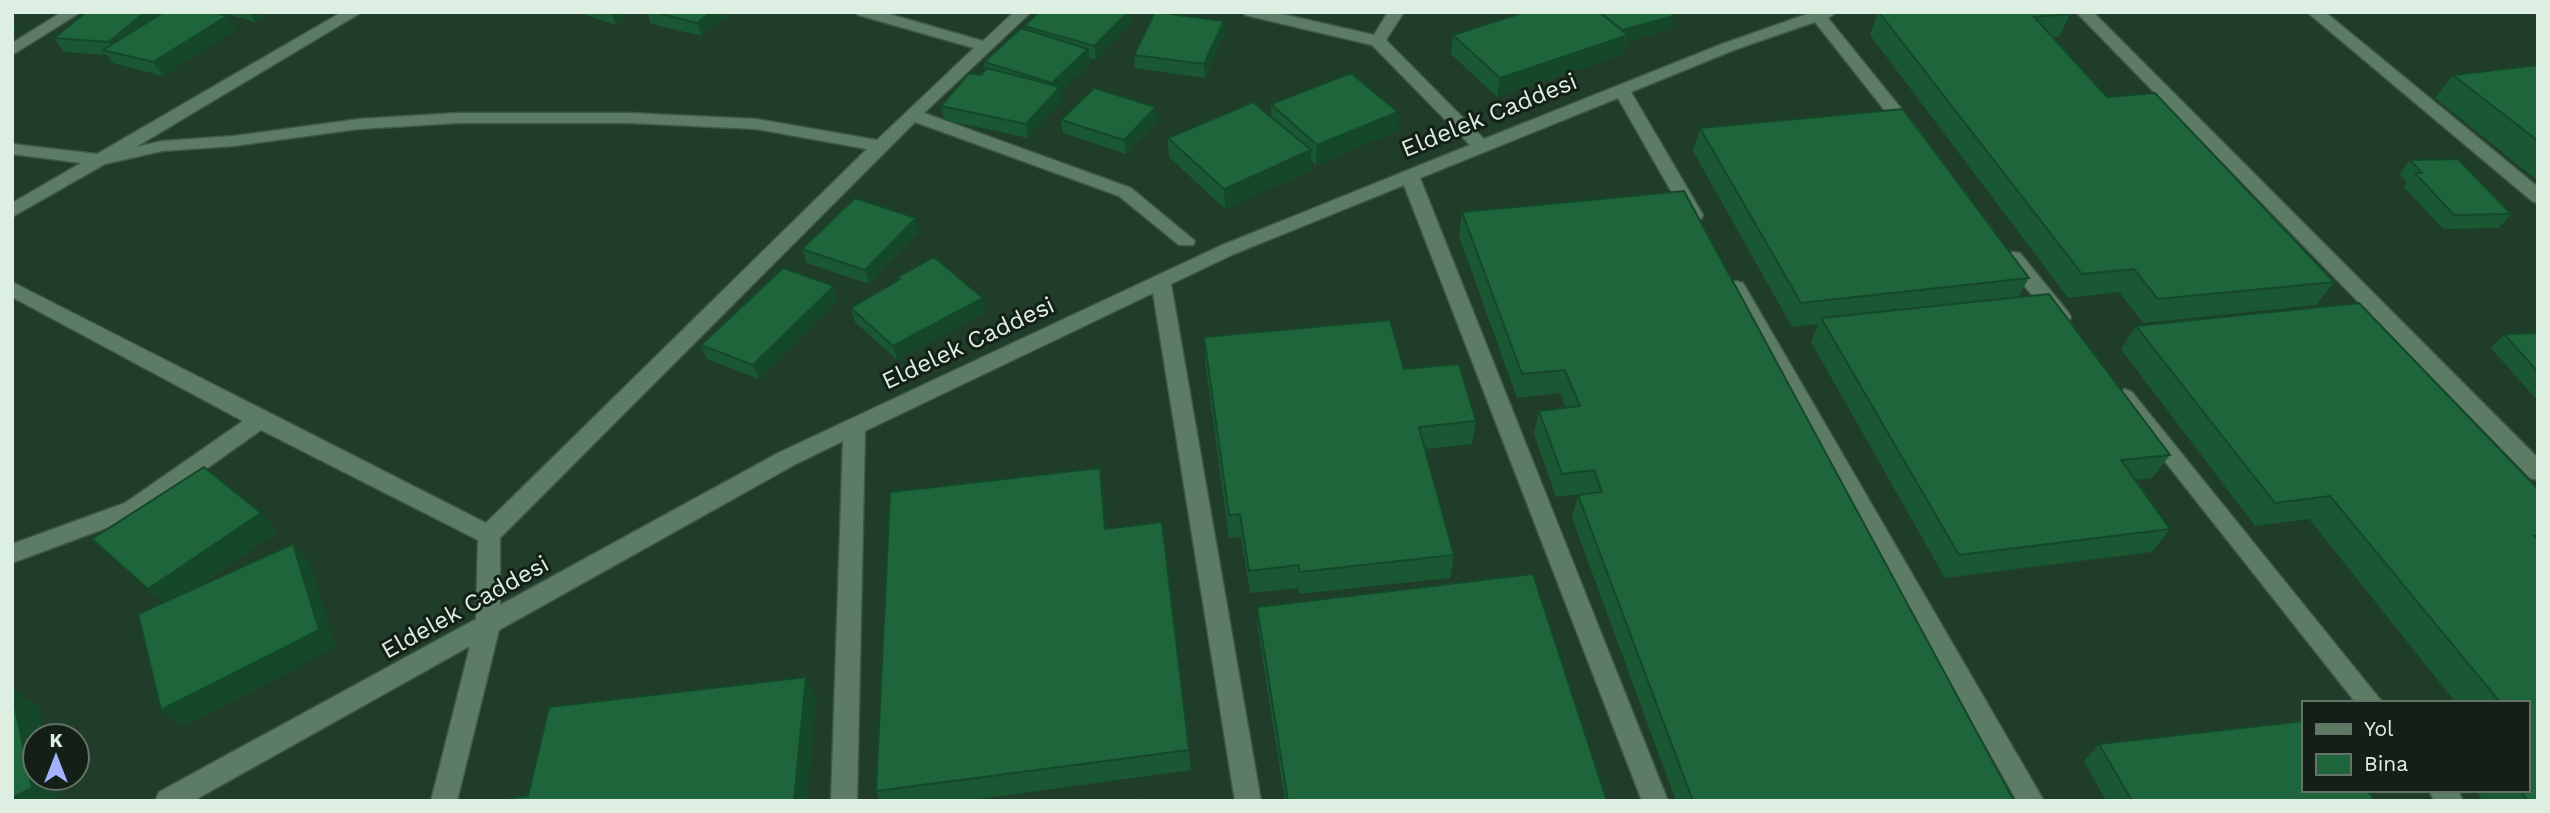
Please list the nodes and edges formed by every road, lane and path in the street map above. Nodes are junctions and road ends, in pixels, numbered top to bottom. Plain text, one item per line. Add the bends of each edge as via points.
1 (73, 12) edge
2 (354, 12) edge
3 (864, 12) edge
4 (1023, 12) edge
5 (1251, 12) edge
6 (1396, 12) edge
7 (2084, 12) edge
8 (2315, 12) edge
9 (1824, 14) edge
10 (1378, 41) junction
11 (984, 46) junction
12 (12, 50) edge
13 (1621, 89) junction
14 (912, 115) junction
15 (880, 146) junction
16 (1481, 146) junction
17 (1924, 147) edge
18 (12, 149) edge
19 (100, 160) junction
20 (1410, 176) junction
21 (2538, 197) edge
22 (12, 211) edge
23 (1704, 234) edge
24 (1186, 241) dead end
25 (2003, 245) edge
26 (1725, 270) edge
27 (1161, 281) junction
28 (12, 289) edge
29 (2073, 332) edge
30 (2117, 387) edge
31 (260, 420) junction
32 (854, 427) junction
33 (2538, 472) edge
34 (489, 535) junction
35 (12, 554) edge
36 (488, 624) junction
37 (2369, 701) edge
38 (168, 801) edge
39 (444, 801) edge
40 (844, 801) edge
41 (1248, 801) edge
42 (1655, 801) edge
43 (2031, 801) edge

1 - 12 street
2 - 19 street
3 - 11 street
4 - 11 street
5 - 10 street
6 - 10 street
7 - 33 street
8 - 21 street
9 - 13 street, Eldelek Caddesi
9 - 17 street
10 - 16 street
11 - 14 street
13 - 16 street, Eldelek Caddesi
13 - 23 street
14 - 15 street
14 - 24 street via 1125,192
15 - 19 street via 756,124 458,118 162,146
15 - 34 street
16 - 20 street, Eldelek Caddesi
18 - 19 street
19 - 22 street
20 - 27 street, Eldelek Caddesi
20 - 42 street
25 - 29 street
26 - 43 street
27 - 32 street, Eldelek Caddesi
27 - 41 street
28 - 31 street
30 - 37 street
31 - 34 street
31 - 35 street via 133,509
32 - 36 street, Eldelek Caddesi via 786,459
32 - 40 street
34 - 36 street
36 - 38 street, Eldelek Caddesi
36 - 39 street

